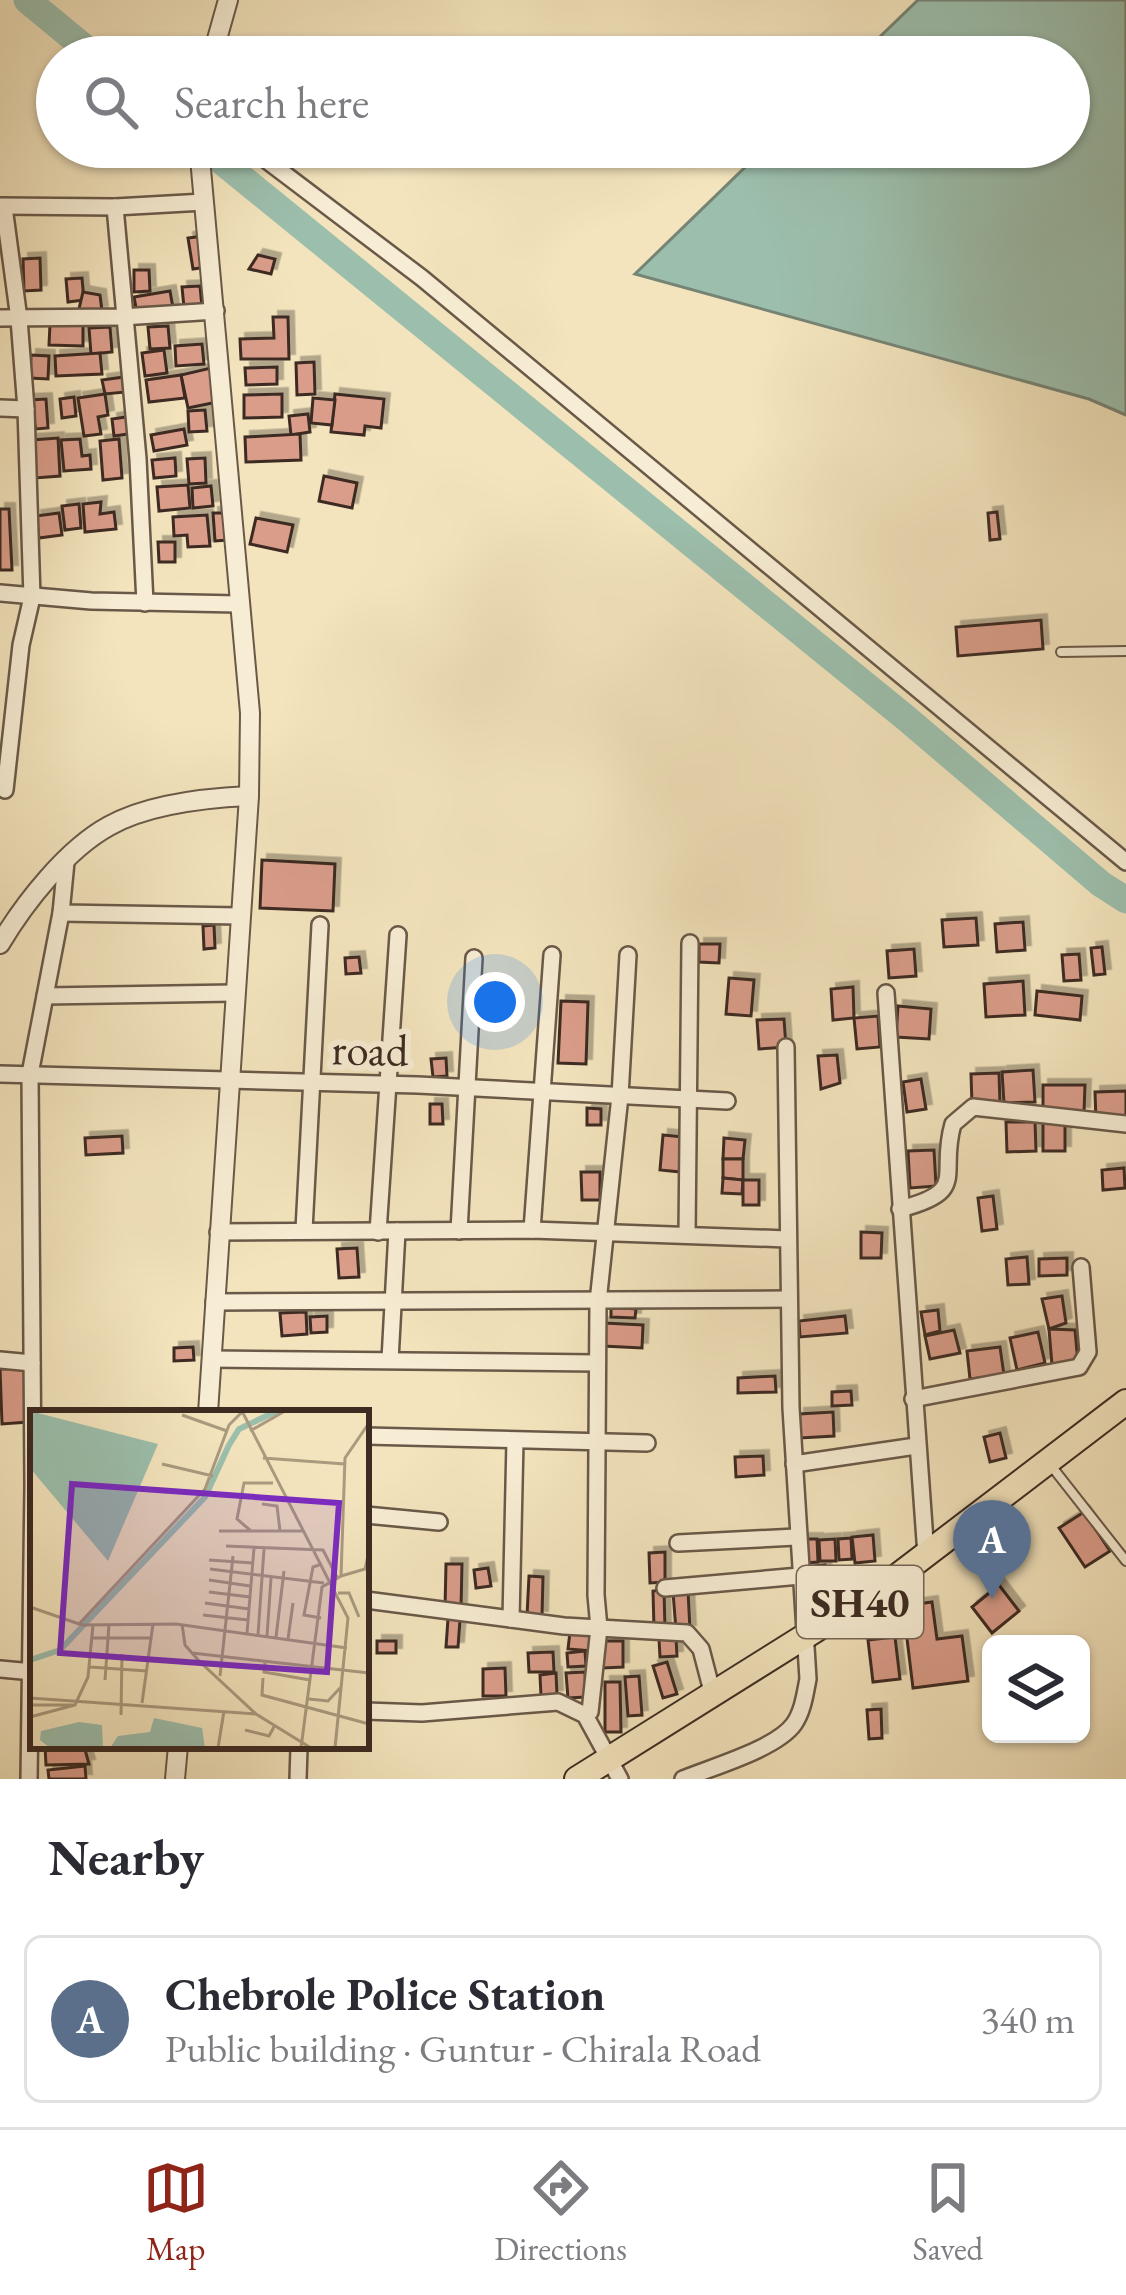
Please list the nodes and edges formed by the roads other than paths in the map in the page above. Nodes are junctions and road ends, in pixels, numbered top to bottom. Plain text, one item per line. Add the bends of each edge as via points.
1 (228, 0) edge
2 (218, 36) edge
3 (201, 168) edge
4 (277, 168) edge
5 (204, 202) junction
6 (2, 207) edge
7 (115, 207) junction
8 (216, 311) junction
9 (122, 317) junction
10 (0, 318) edge
11 (20, 319) junction
12 (0, 408) edge
13 (26, 409) junction
14 (0, 593) edge
15 (32, 597) junction
16 (145, 603) junction
17 (238, 604) junction
18 (1126, 651) edge
19 (1061, 652) dead end
20 (5, 790) dead end
21 (249, 796) junction
22 (66, 862) junction
23 (1126, 862) edge
24 (61, 914) junction
25 (240, 916) junction
26 (320, 926) dead end
27 (398, 934) dead end
28 (690, 943) dead end
29 (0, 944) edge
30 (552, 955) dead end
31 (628, 955) dead end
32 (474, 958) dead end
33 (234, 993) junction
34 (886, 993) dead end
35 (45, 996) junction
36 (786, 1047) dead end
37 (0, 1074) edge
38 (30, 1074) junction
39 (227, 1080) junction
40 (309, 1084) junction
41 (387, 1085) junction
42 (465, 1088) junction
43 (543, 1092) junction
44 (620, 1096) junction
45 (691, 1100) junction
46 (727, 1101) dead end
47 (1126, 1124) edge
48 (900, 1209) junction
49 (304, 1230) junction
50 (532, 1230) junction
51 (397, 1231) junction
52 (459, 1231) junction
53 (218, 1232) junction
54 (378, 1232) junction
55 (605, 1233) junction
56 (687, 1235) junction
57 (787, 1239) junction
58 (1082, 1267) dead end
59 (788, 1299) junction
60 (214, 1302) junction
61 (394, 1302) junction
62 (598, 1302) junction
63 (0, 1360) edge
64 (211, 1360) junction
65 (390, 1360) junction
66 (32, 1363) junction
67 (596, 1363) junction
68 (913, 1399) junction
69 (1126, 1402) edge
70 (32, 1410) edge
71 (208, 1410) edge
72 (369, 1436) edge
73 (515, 1441) junction
74 (599, 1442) junction
75 (647, 1443) dead end
76 (916, 1446) junction
77 (1049, 1462) junction
78 (794, 1464) junction
79 (369, 1515) edge
80 (439, 1522) dead end
81 (796, 1537) junction
82 (678, 1543) dead end
83 (926, 1555) junction
84 (1126, 1561) edge
85 (800, 1576) junction
86 (665, 1588) dead end
87 (369, 1600) edge
88 (511, 1619) junction
89 (599, 1628) junction
90 (807, 1637) junction
91 (0, 1669) edge
92 (30, 1671) edge
93 (713, 1695) junction
94 (369, 1711) edge
95 (585, 1715) junction
96 (30, 1743) edge
97 (178, 1749) edge
98 (299, 1749) edge
99 (616, 1768) edge
100 (29, 1779) edge
101 (176, 1779) edge
102 (298, 1779) edge
103 (578, 1779) edge
104 (683, 1779) edge

1 - 2 street
3 - 5 street
4 - 23 street via 422,278
5 - 7 street
5 - 8 street
6 - 7 street
6 - 11 street
7 - 9 street
8 - 9 street
8 - 17 street
9 - 11 street
9 - 16 street
10 - 11 street
11 - 13 street
12 - 13 street
13 - 15 street
14 - 15 street
15 - 16 street
15 - 20 street
16 - 17 street
17 - 21 street
18 - 19 lane
21 - 22 street via 112,824
21 - 25 street
22 - 24 street
22 - 29 street
24 - 25 street
24 - 35 street
25 - 33 street
26 - 40 street
27 - 41 street
28 - 45 street
30 - 43 street
31 - 44 street
32 - 42 street
33 - 35 street
33 - 39 street
34 - 48 street
35 - 38 street
36 - 57 street
37 - 38 street, road
38 - 39 street, road
38 - 66 street
39 - 40 street, road
39 - 53 street
40 - 41 street, road
40 - 49 street
41 - 42 street, road
41 - 54 street
42 - 43 street, road
42 - 52 street
43 - 44 street, road
43 - 50 street
44 - 45 street, road
44 - 55 street
45 - 46 street, road
45 - 56 street
47 - 48 street via 974,1106 953,1124 943,1191
48 - 68 street
49 - 53 street
49 - 54 street
50 - 52 street
50 - 55 street
51 - 52 street
51 - 54 street
51 - 61 street
53 - 60 street
55 - 56 street
55 - 62 street
56 - 57 street
57 - 59 street
58 - 68 street via 1088,1352 1079,1367
59 - 62 street
59 - 78 street
60 - 61 street
60 - 64 street
61 - 62 street
61 - 65 street
62 - 67 street
63 - 66 street
64 - 65 street
64 - 71 street
65 - 67 street
66 - 70 street
67 - 74 street
68 - 76 street
69 - 77 main road, SH40
72 - 73 street
73 - 74 street
73 - 88 street
74 - 75 street
74 - 89 street
76 - 78 street
76 - 83 street
77 - 83 main road, SH40
77 - 84 lane
78 - 81 street
79 - 80 street
81 - 82 street
81 - 85 street
83 - 90 main road, SH40
85 - 86 street
85 - 90 street
87 - 88 street
88 - 89 street
89 - 93 street via 687,1633 701,1649
89 - 95 street
90 - 93 main road, SH40
90 - 104 street via 808,1679 790,1729
91 - 92 street
93 - 99 main road, SH40
94 - 95 street via 543,1701
95 - 99 street
96 - 100 street
97 - 101 street
98 - 102 street
99 - 103 main road, SH40

